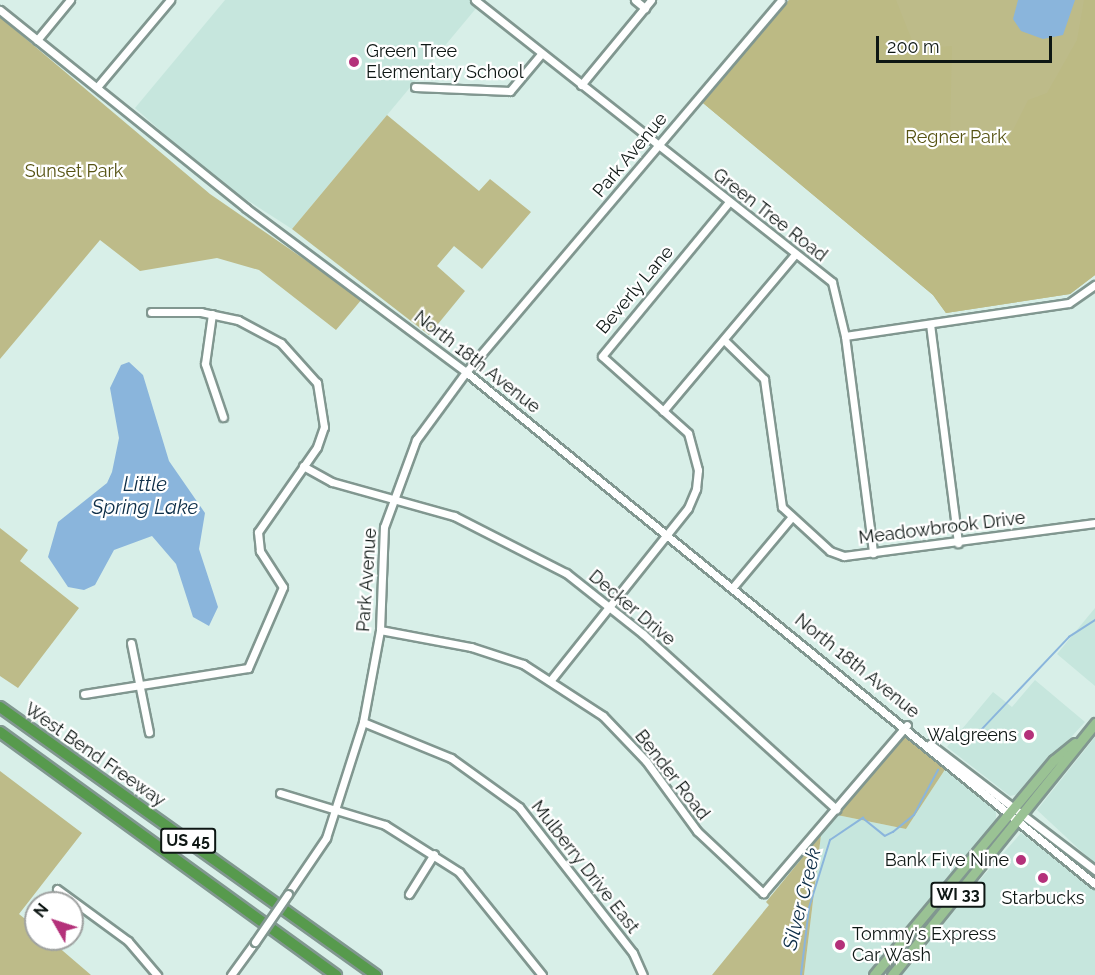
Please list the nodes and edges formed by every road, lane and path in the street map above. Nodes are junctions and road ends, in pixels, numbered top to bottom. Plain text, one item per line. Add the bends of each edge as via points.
1 (70, 0) edge
2 (170, 0) edge
3 (475, 0) edge
4 (635, 0) edge
5 (651, 0) edge
6 (781, 0) edge
7 (645, 8) junction
8 (0, 10) edge
9 (37, 40) junction
10 (541, 54) junction
11 (581, 86) junction
12 (97, 87) junction
13 (415, 87) dead end
14 (658, 146) junction
15 (729, 202) junction
16 (795, 254) junction
17 (1095, 285) edge
18 (151, 312) dead end
19 (212, 314) junction
20 (930, 324) junction
21 (845, 336) junction
22 (724, 340) junction
23 (466, 372) junction
24 (663, 411) junction
25 (223, 417) dead end
26 (303, 466) junction
27 (392, 500) junction
28 (790, 519) junction
29 (1095, 523) edge
30 (667, 534) junction
31 (958, 543) junction
32 (873, 553) junction
33 (734, 587) junction
34 (610, 606) junction
35 (380, 630) junction
36 (131, 644) dead end
37 (550, 681) junction
38 (140, 684) junction
39 (84, 694) dead end
40 (0, 707) edge
41 (363, 722) junction
42 (1095, 723) edge
43 (907, 725) junction
44 (0, 732) edge
45 (149, 732) dead end
46 (1082, 738) junction
47 (280, 793) dead end
48 (338, 809) junction
49 (836, 809) junction
50 (1011, 810) junction
51 (1022, 818) junction
52 (434, 854) junction
53 (1095, 870) edge
54 (1095, 884) edge
55 (57, 889) dead end
56 (409, 894) dead end
57 (158, 975) edge
58 (231, 975) edge
59 (336, 975) edge
60 (376, 975) edge
61 (542, 975) edge
62 (643, 975) edge
63 (874, 975) edge
64 (892, 975) edge

1 - 9 street
2 - 12 street
3 - 10 street, Green Tree Road
4 - 7 street
5 - 7 street
6 - 14 street, Park Avenue
7 - 11 street
8 - 9 street, North 18th Avenue
9 - 12 street, North 18th Avenue
10 - 11 street, Green Tree Road
10 - 13 street via 510,91
11 - 14 street, Green Tree Road
12 - 23 street, North 18th Avenue via 246,208
14 - 15 street, Green Tree Road
14 - 23 street, Park Avenue
15 - 16 street, Green Tree Road
15 - 24 street, Beverly Lane via 602,356
16 - 21 street, Green Tree Road via 832,282
16 - 22 street
17 - 20 street via 1069,303
18 - 19 street
19 - 25 street via 205,364
19 - 26 street via 238,320 280,343 317,383 324,427
20 - 21 street
20 - 31 street
21 - 32 street, Green Tree Road
22 - 24 street
22 - 28 street via 764,378 777,490
23 - 27 street, Park Avenue via 416,440
23 - 30 street, North 18th Avenue
24 - 30 street, Beverly Lane via 688,433 698,470 688,508
26 - 27 street, Decker Drive via 332,482
26 - 38 street via 258,532 260,551 283,588 248,668
27 - 34 street, Decker Drive via 454,516 502,537
27 - 35 street, Park Avenue via 384,527
28 - 32 street, Meadowbrook Drive via 844,556
28 - 33 street
29 - 31 street, Meadowbrook Drive
30 - 33 street, North 18th Avenue
30 - 34 street, Beverly Lane
31 - 32 street, Meadowbrook Drive
33 - 43 street, North 18th Avenue
34 - 37 street, Beverly Lane
34 - 49 street, Decker Drive
35 - 37 street, Bender Road via 471,647 523,664
35 - 41 street, Park Avenue
36 - 38 street
37 - 49 street, Bender Road via 603,716 646,761 697,831 763,893
38 - 39 street
38 - 45 street
40 - 60 highway, West Bend Freeway / US 45
41 - 48 street, Park Avenue
41 - 62 street, Mulberry Drive East via 451,758 519,807 620,934
42 - 46 main road, WI 33
43 - 49 street
43 - 50 street, North 18th Avenue
44 - 59 highway, West Bend Freeway / US 45
46 - 50 main road, WI 33 via 1054,760
46 - 51 main road, WI 33
47 - 48 street
48 - 52 street via 385,825
48 - 58 street, Park Avenue, bridge via 326,838
50 - 51 street, North 18th Avenue
50 - 63 main road, WI 33
51 - 53 street, North 18th Avenue
51 - 54 street, North 18th Avenue
51 - 64 main road, WI 33
52 - 56 street
52 - 61 street via 459,872
55 - 57 street via 128,941

